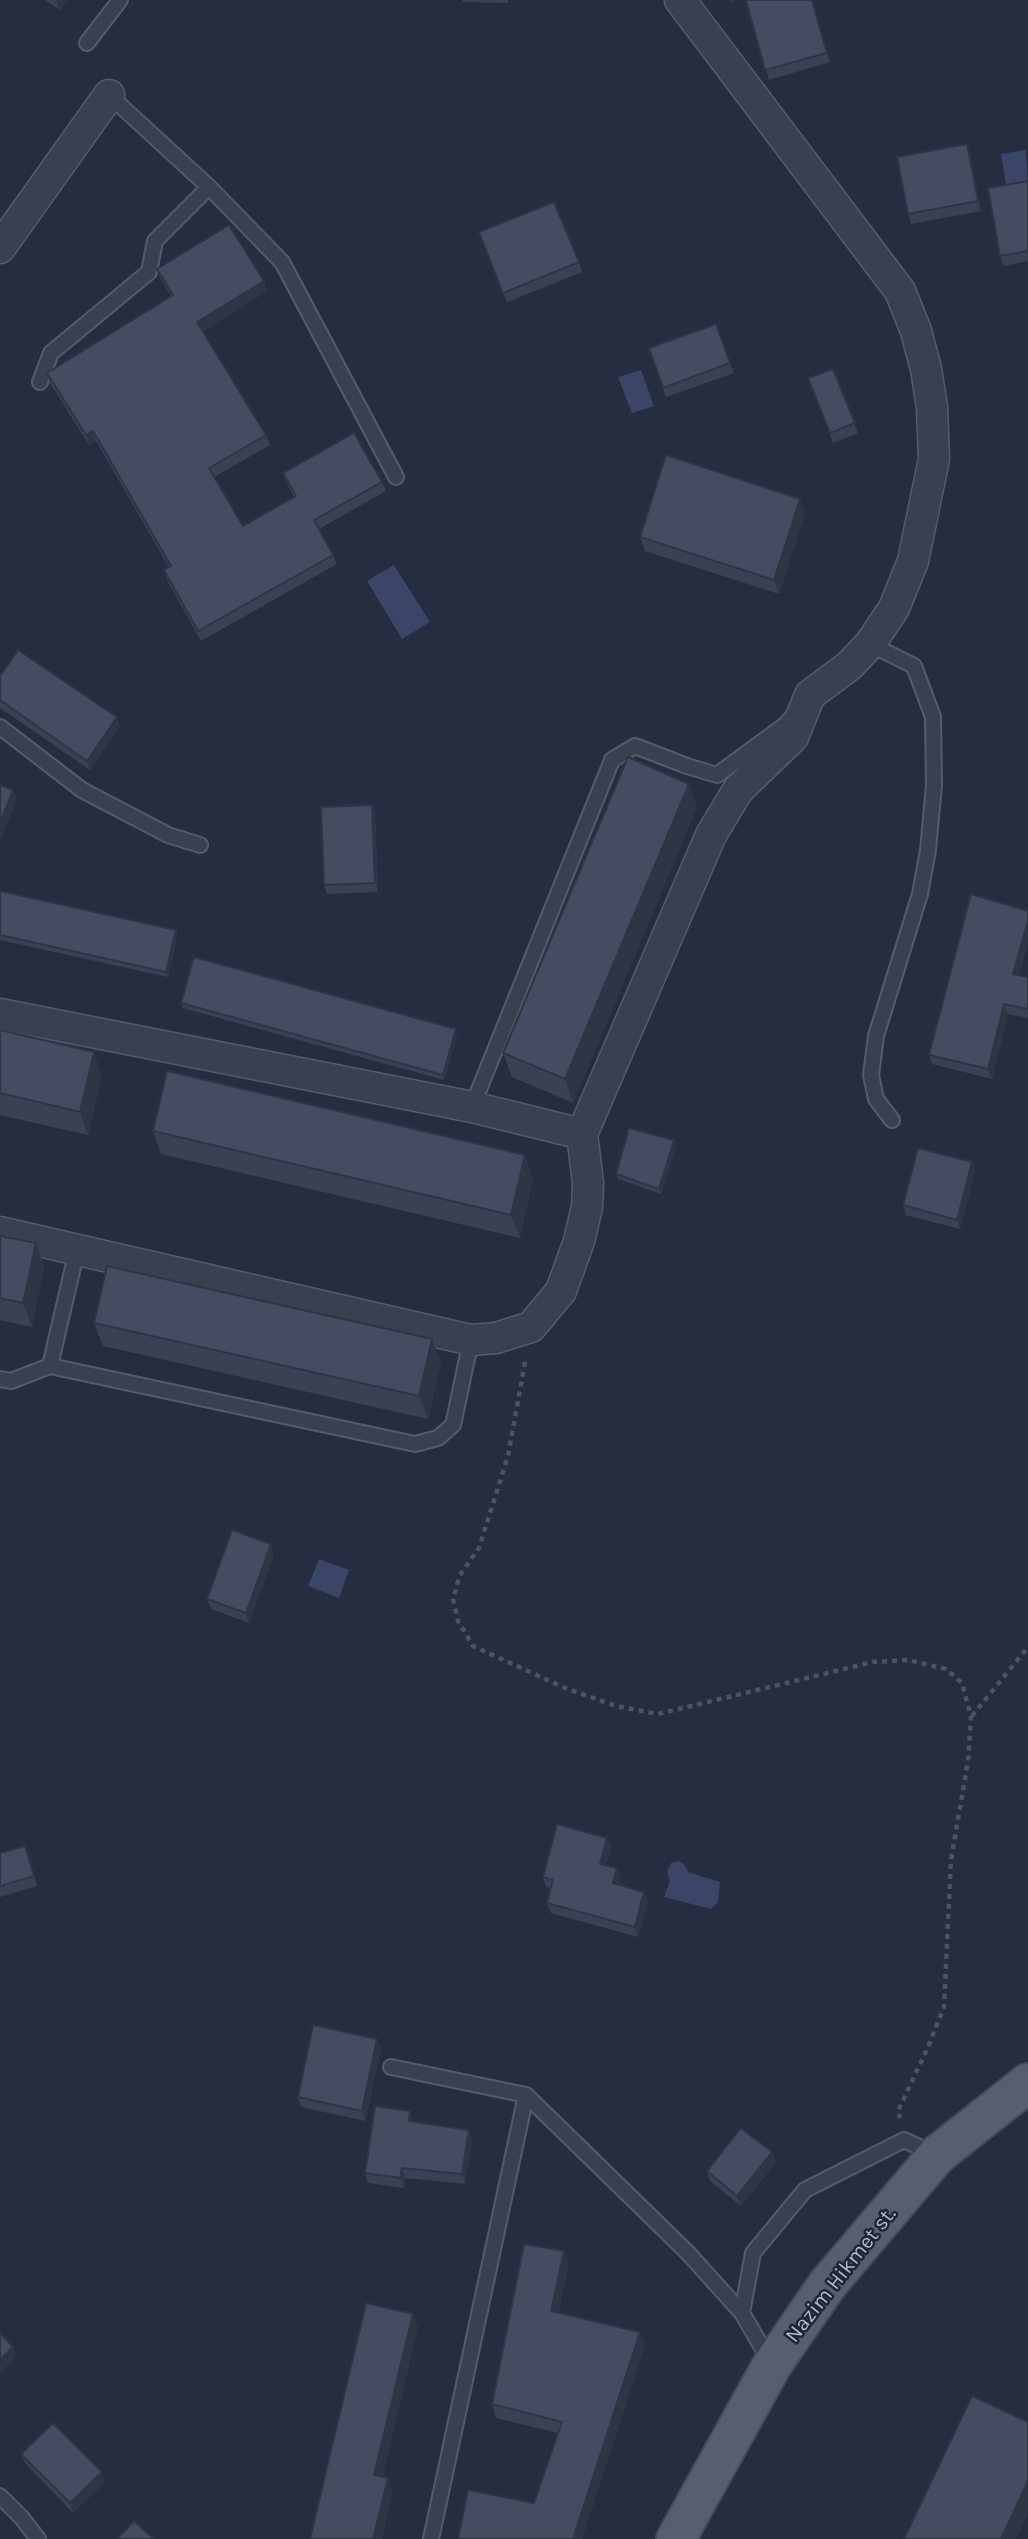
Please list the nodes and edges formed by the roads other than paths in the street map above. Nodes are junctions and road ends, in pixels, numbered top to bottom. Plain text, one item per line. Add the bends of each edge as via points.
1 (120, 0) edge
2 (680, 0) edge
3 (87, 43) dead end
4 (109, 95) joint
5 (209, 187) junction
6 (0, 248) edge
7 (40, 382) dead end
8 (396, 477) dead end
9 (870, 644) junction
10 (0, 727) edge
11 (727, 782) junction
12 (200, 845) dead end
13 (0, 1014) edge
14 (472, 1107) junction
15 (892, 1119) dead end
16 (582, 1134) junction
17 (0, 1232) edge
18 (77, 1250) junction
19 (471, 1340) junction
20 (50, 1366) junction
21 (0, 1379) edge
22 (391, 2067) dead end
23 (1028, 2083) edge
24 (526, 2095) junction
25 (920, 2148) junction
26 (742, 2313) junction
27 (772, 2365) junction
28 (0, 2496) edge
29 (38, 2539) edge
30 (431, 2539) edge
31 (676, 2539) edge

1 - 3 lane
2 - 9 street via 900,291 916,331 932,407 934,459 914,561 894,608
4 - 5 lane
4 - 6 street
5 - 7 lane via 155,241 149,272 51,353
5 - 8 lane via 282,262
9 - 11 street via 810,695 793,737
9 - 15 lane via 914,666 933,717 934,785 928,850 920,894 876,1036 871,1075 876,1099
10 - 12 lane via 82,790 168,835
11 - 14 lane via 635,746 612,760
11 - 16 street via 711,835
13 - 14 street
14 - 16 street
16 - 19 street via 587,1207 561,1291 531,1326 496,1339
17 - 18 street
18 - 19 street
18 - 20 lane
19 - 20 lane via 453,1425 438,1438 415,1444
20 - 21 lane via 11,1381
22 - 24 lane
23 - 25 main road, Nazim Hikmet st.
24 - 26 lane via 688,2253
24 - 30 lane
25 - 26 lane via 806,2190 753,2253
25 - 27 main road, Nazim Hikmet st.
26 - 27 lane
27 - 31 main road, Nazim Hikmet st.
28 - 29 lane

